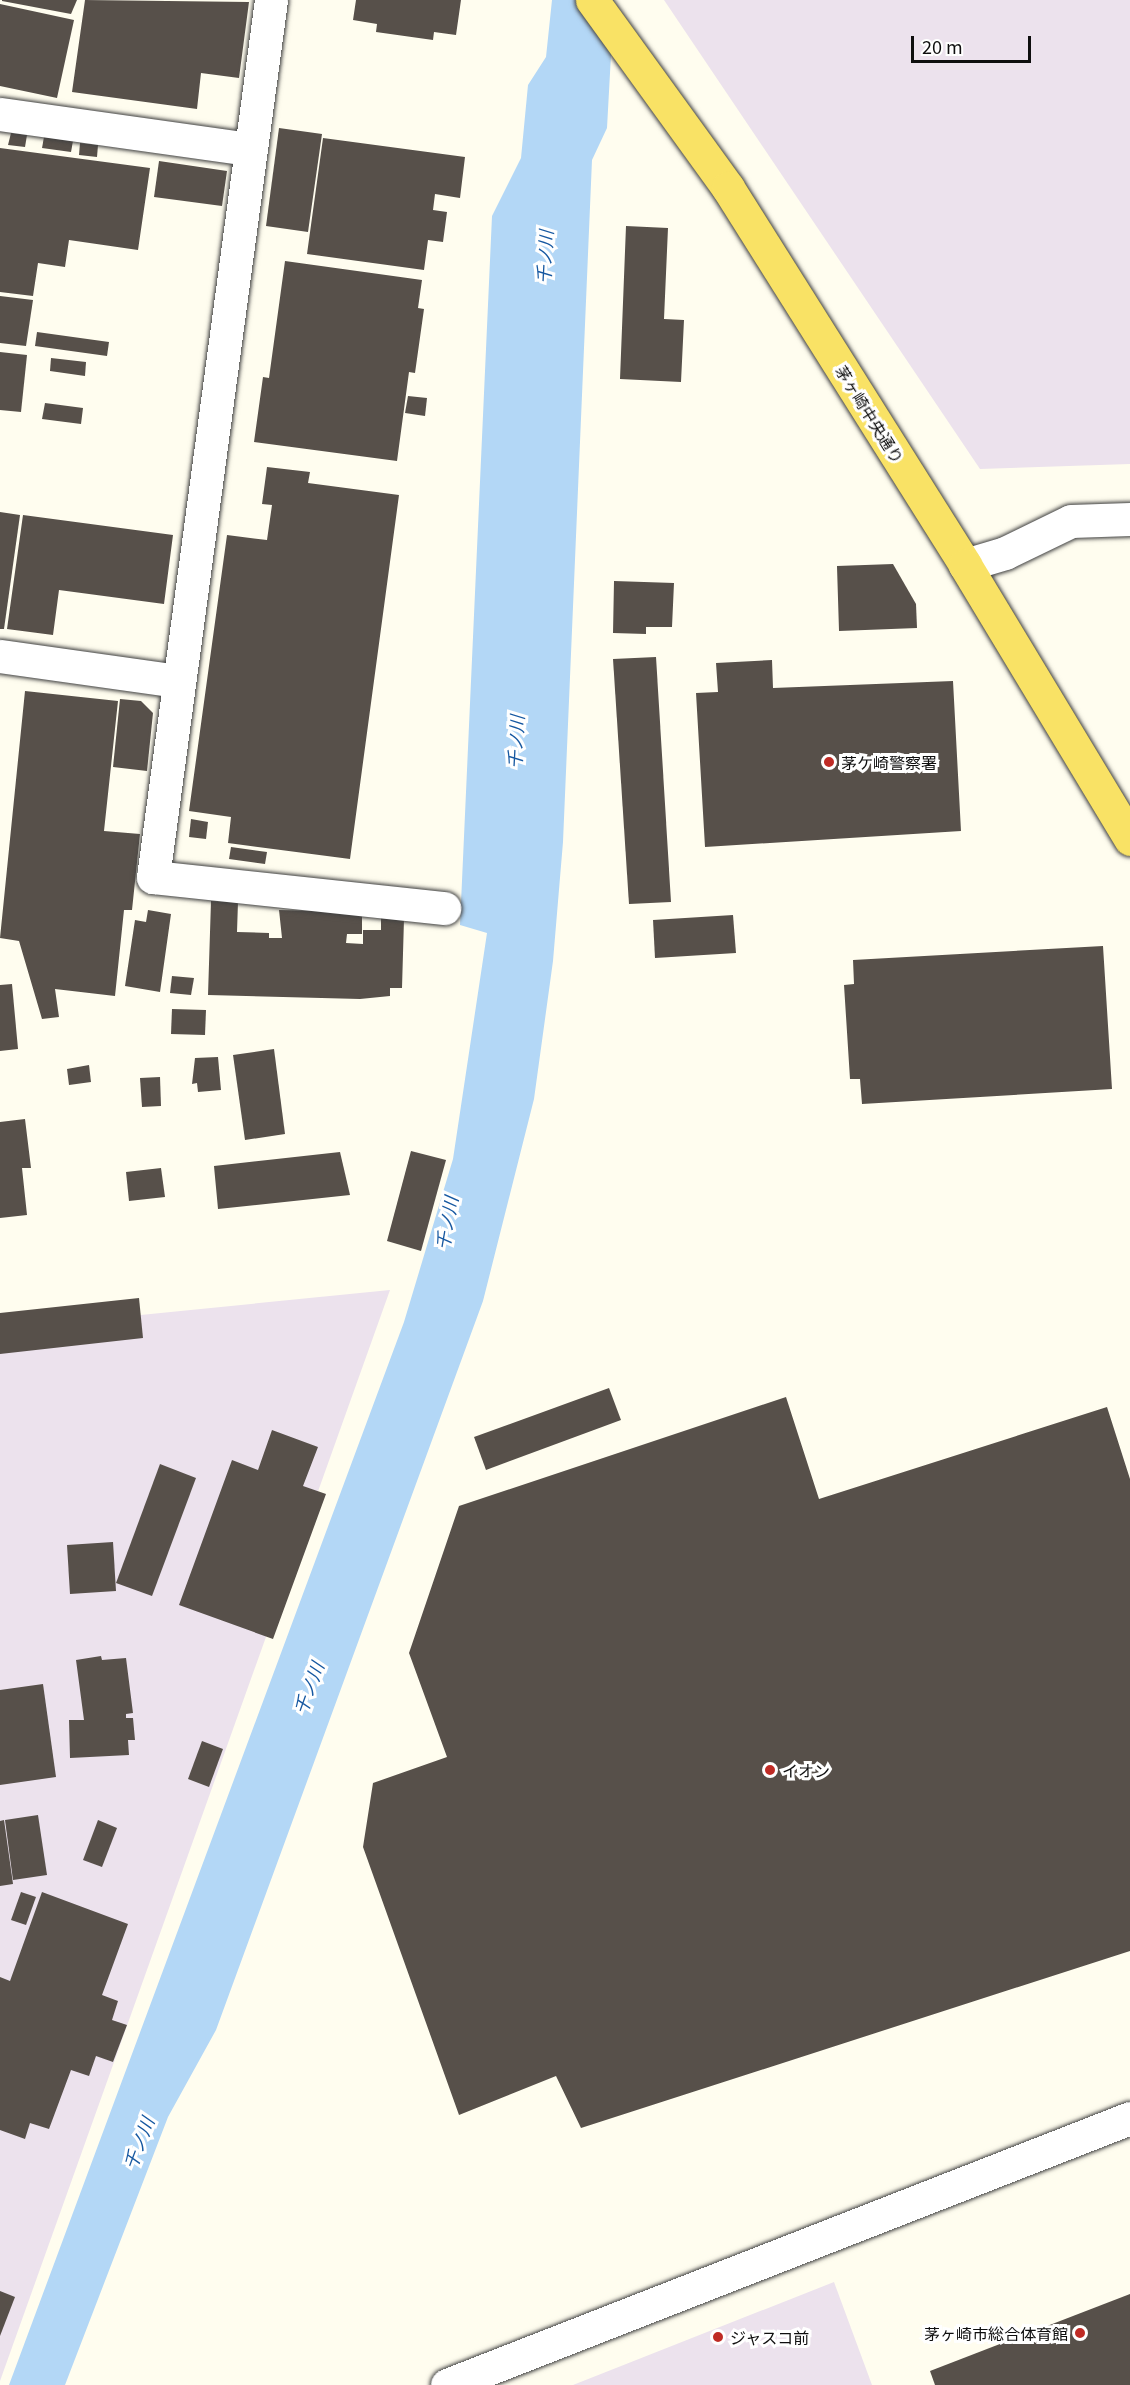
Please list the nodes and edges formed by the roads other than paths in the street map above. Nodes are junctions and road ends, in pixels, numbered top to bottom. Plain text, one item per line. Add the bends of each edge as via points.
1 (271, 0) edge
2 (592, 0) edge
3 (0, 114) edge
4 (248, 149) junction
5 (1130, 519) edge
6 (965, 565) junction
7 (0, 656) edge
8 (178, 681) junction
9 (1130, 839) edge
10 (444, 908) dead end
11 (1130, 2118) edge
12 (447, 2385) edge

1 - 4 street
2 - 6 main road, 茅ヶ崎中央通り via 728,188
3 - 4 street
4 - 8 street
5 - 6 street via 1071,521 1005,553
6 - 9 main road, 茅ヶ崎中央通り
7 - 8 street
8 - 10 street via 153,877
11 - 12 street

